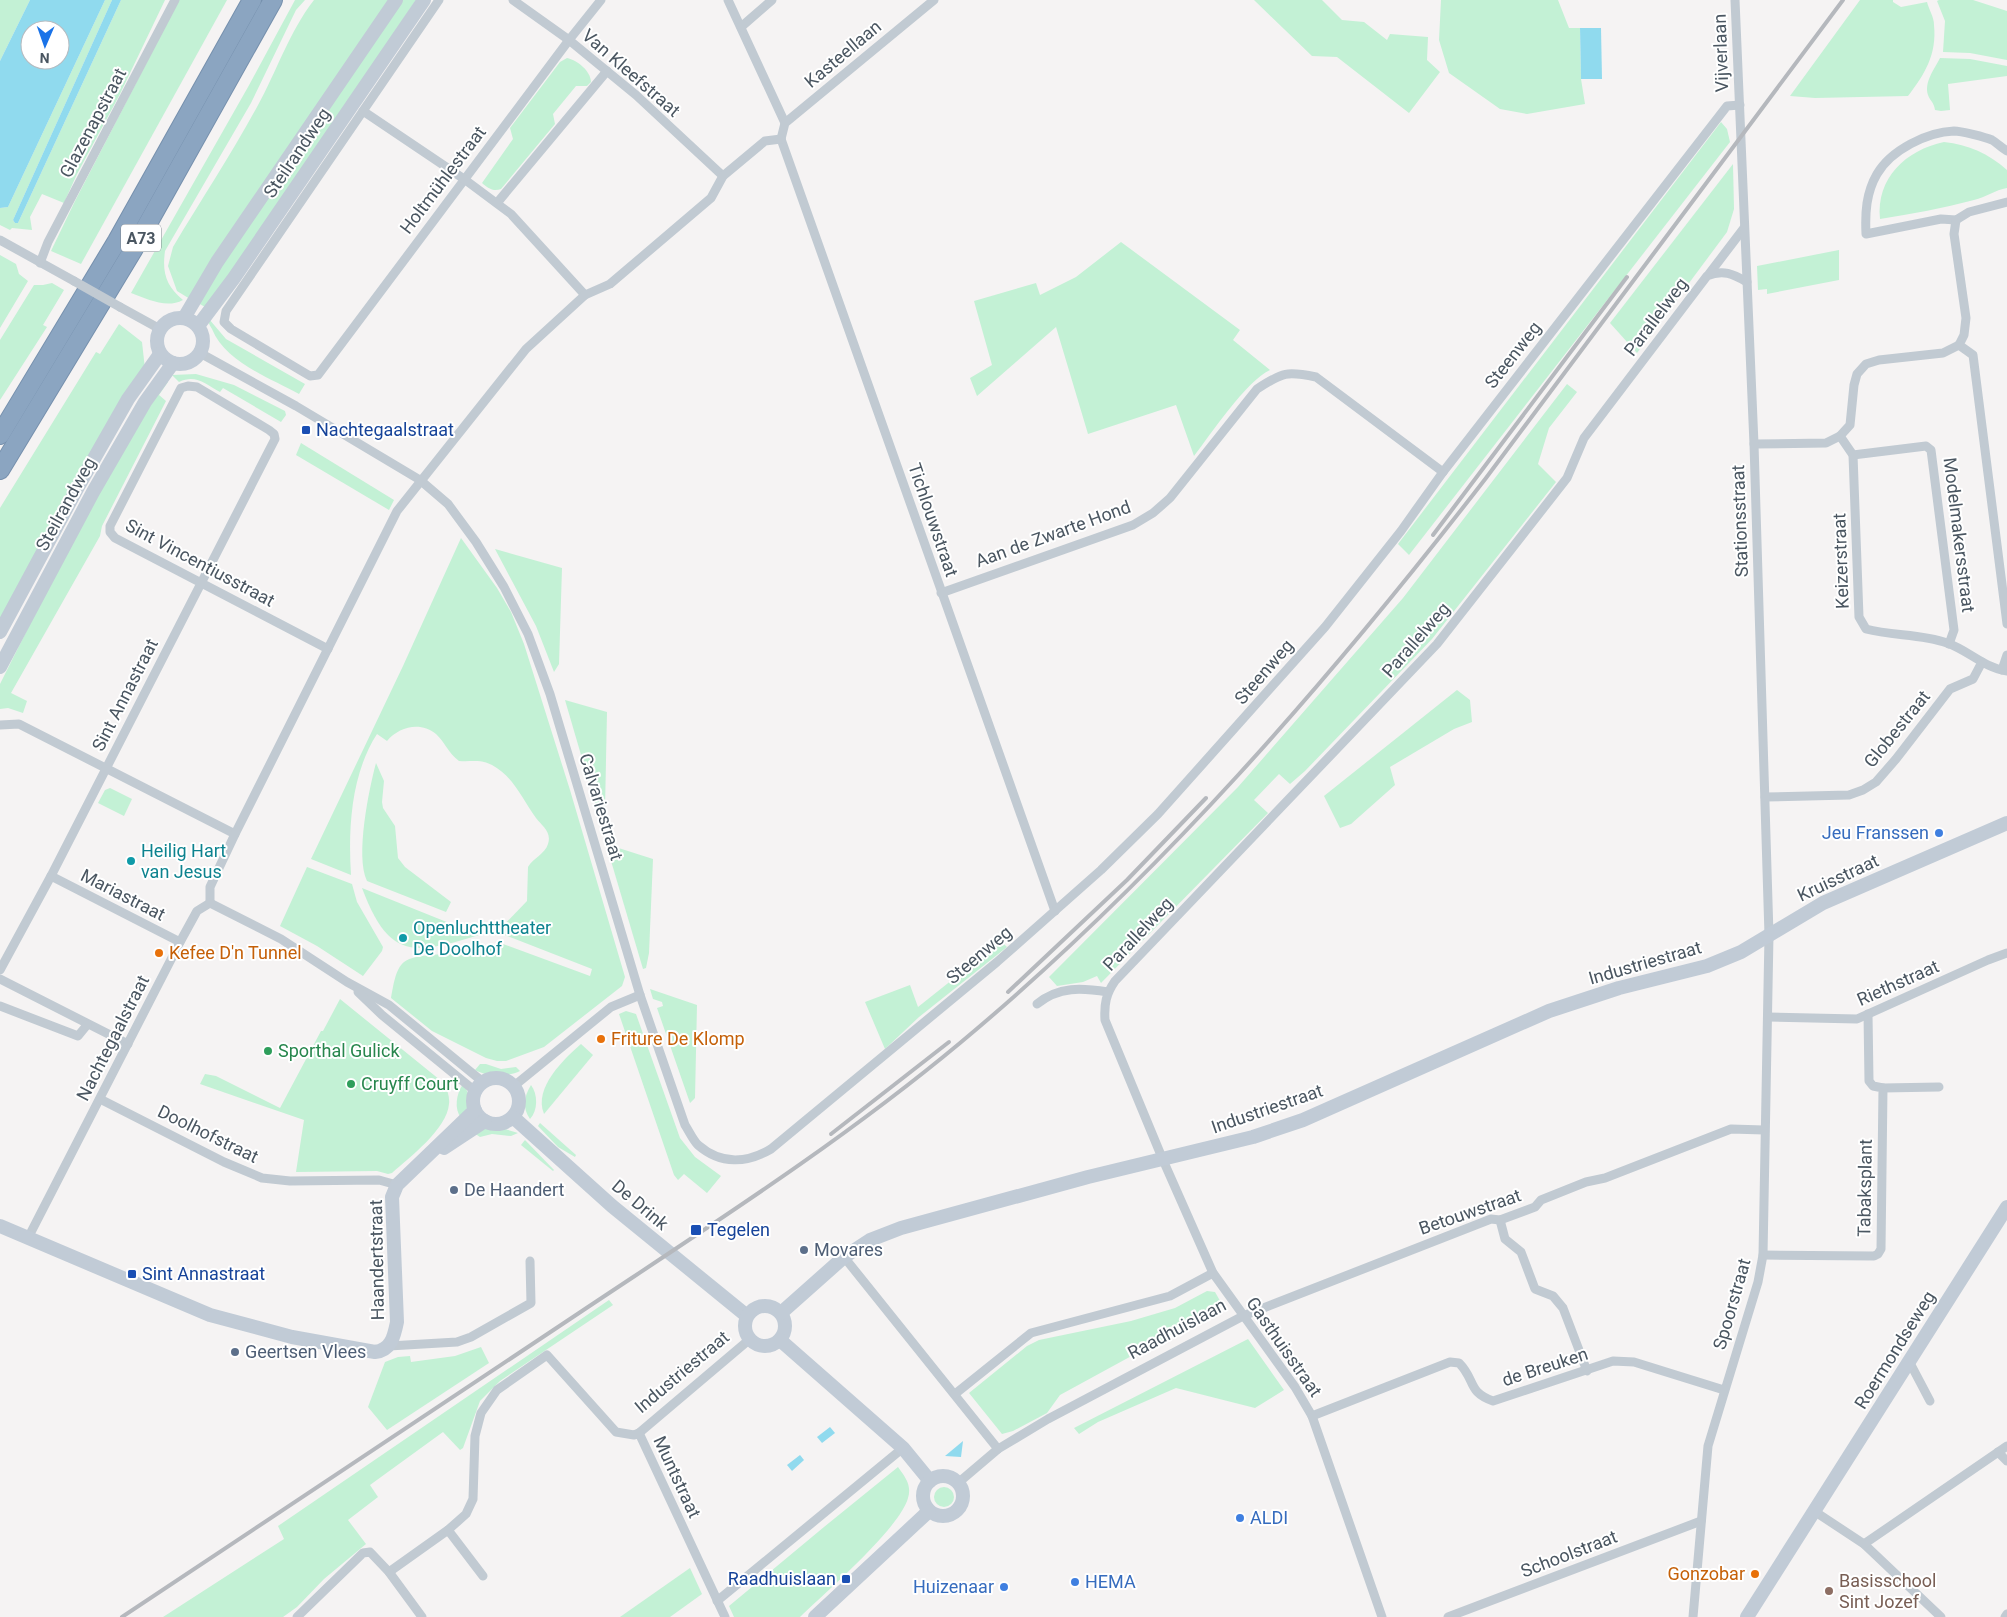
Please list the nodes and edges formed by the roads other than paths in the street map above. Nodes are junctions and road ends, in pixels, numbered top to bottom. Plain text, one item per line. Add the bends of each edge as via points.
1 (175, 0) edge
2 (252, 0) edge
3 (273, 0) edge
4 (396, 0) edge
5 (424, 0) edge
6 (439, 0) edge
7 (513, 0) edge
8 (601, 0) edge
9 (728, 0) edge
10 (772, 0) edge
11 (934, 0) edge
12 (1735, 0) edge
13 (741, 27) junction
14 (569, 40) junction
15 (607, 72) junction
16 (1740, 105) junction
17 (363, 111) junction
18 (785, 123) junction
19 (781, 139) junction
20 (2007, 151) edge
21 (722, 176) junction
22 (464, 179) junction
23 (2007, 202) edge
24 (497, 203) junction
25 (1956, 220) junction
26 (1744, 228) junction
27 (0, 240) edge
28 (40, 263) junction
29 (1707, 276) junction
30 (1747, 282) junction
31 (585, 295) junction
32 (184, 318) junction
33 (198, 326) junction
34 (160, 329) junction
35 (1959, 345) junction
36 (200, 353) junction
37 (160, 354) junction
38 (173, 363) junction
39 (274, 434) joint
40 (0, 435) edge
41 (1840, 436) junction
42 (1754, 444) junction
43 (1853, 454) junction
44 (0, 470) edge
45 (1443, 472) junction
46 (420, 480) junction
47 (201, 583) junction
48 (941, 592) junction
49 (2007, 624) edge
50 (0, 632) edge
51 (1948, 644) junction
52 (328, 648) junction
53 (2007, 655) edge
54 (1982, 662) junction
55 (0, 667) edge
56 (2005, 671) edge
57 (0, 725) edge
58 (105, 769) junction
59 (1766, 797) junction
60 (2007, 823) edge
61 (235, 834) junction
62 (51, 876) junction
63 (210, 903) junction
64 (1055, 911) junction
65 (1769, 935) junction
66 (180, 942) junction
67 (2007, 953) edge
68 (0, 970) edge
69 (0, 979) edge
70 (1108, 992) junction
71 (640, 995) junction
72 (1037, 1004) dead end
73 (0, 1006) edge
74 (1868, 1014) junction
75 (1768, 1017) junction
76 (87, 1024) junction
77 (128, 1044) junction
78 (480, 1086) junction
79 (514, 1086) junction
80 (1883, 1088) junction
81 (1939, 1088) dead end
82 (100, 1099) junction
83 (475, 1110) junction
84 (513, 1117) junction
85 (485, 1121) junction
86 (1764, 1130) junction
87 (718, 1156) joint
88 (1163, 1160) junction
89 (416, 1166) junction
90 (397, 1185) junction
91 (2007, 1207) edge
92 (1500, 1220) junction
93 (0, 1226) edge
94 (28, 1238) junction
95 (1763, 1255) junction
96 (844, 1257) junction
97 (530, 1261) dead end
98 (1213, 1273) junction
99 (781, 1313) junction
100 (747, 1316) junction
101 (1243, 1316) junction
102 (750, 1339) junction
103 (780, 1340) junction
104 (389, 1346) junction
105 (1910, 1363) junction
106 (1587, 1371) junction
107 (1724, 1390) junction
108 (955, 1394) junction
109 (1930, 1401) dead end
110 (1312, 1416) junction
111 (639, 1433) junction
112 (2007, 1446) edge
113 (903, 1448) junction
114 (998, 1449) junction
115 (1998, 1452) junction
116 (2007, 1461) edge
117 (930, 1481) junction
118 (958, 1482) junction
119 (929, 1511) junction
120 (1814, 1511) junction
121 (1702, 1521) junction
122 (448, 1530) junction
123 (1864, 1544) junction
124 (390, 1572) junction
125 (483, 1576) dead end
126 (717, 1601) junction
127 (297, 1617) edge
128 (422, 1617) edge
129 (725, 1617) edge
130 (815, 1617) edge
131 (1382, 1617) edge
132 (1448, 1617) edge
133 (1693, 1617) edge
134 (1747, 1617) edge
135 (1941, 1617) edge

1 - 28 street, Glazenapstraat
2 - 40 highway, A73 via 117,241
3 - 44 highway, A73 via 133,250
4 - 32 street, Steilrandweg via 217,262
5 - 33 street, Steilrandweg
6 - 17 street
7 - 14 street, Van Kleefstraat
8 - 14 street, Holtmühlestraat
9 - 13 street
10 - 13 street
11 - 18 street, Kasteellaan
12 - 16 street, Vijverlaan
13 - 18 street
14 - 15 street, Van Kleefstraat
14 - 22 street, Holtmühlestraat
15 - 21 street, Van Kleefstraat
15 - 24 street
16 - 26 street, Stationsstraat
16 - 45 street, Steenweg via 1727,106
17 - 22 street
17 - 22 street, Holtmühlestraat via 226,312 224,322 231,329 310,376 318,374
18 - 19 street
19 - 21 street via 765,141
19 - 48 street, Tichlouwstraat
20 - 25 street via 1991,140 1955,131 1924,138 1893,154 1877,174 1868,194 1866,234 1941,219
21 - 31 street via 711,198 610,284
22 - 24 street
23 - 25 street via 1969,212
24 - 31 street via 511,214
25 - 35 street via 1954,234 1966,318
26 - 29 street, Parallelweg
26 - 30 street, Stationsstraat
27 - 28 street
28 - 34 street, bridge
29 - 30 street, Parallelweg via 1717,271 1731,273
29 - 70 street, Parallelweg via 1584,438 1567,478 1437,644
30 - 42 street, Stationsstraat
31 - 46 street via 526,349
32 - 33 street
32 - 34 street via 170,320
33 - 36 street via 203,344
34 - 37 street via 157,337
35 - 41 street via 1943,352 1866,364 1857,374 1854,385 1850,425
35 - 49 street via 1972,355
36 - 38 street via 188,363
36 - 46 street
37 - 38 street
37 - 50 street, Steilrandweg via 128,399
38 - 55 street, Steilrandweg via 145,402 93,492
39 - 47 street, Sint Annastraat via 275,439
39 - 47 street, Sint Vincentiusstraat via 197,387 180,388 110,526 115,538
41 - 42 street via 1826,442
41 - 43 street
42 - 59 street, Stationsstraat
43 - 51 street, Keizerstraat via 1859,617 1866,629
43 - 51 street, Modelmakersstraat via 1926,446 1932,450 1954,630
45 - 48 street, Aan de Zwarte Hond via 1316,377 1293,372 1275,377 1257,389 1170,498 1153,513 1133,525
45 - 64 street, Steenweg via 1326,627 1158,814
46 - 52 street via 397,511
46 - 71 street, Calvariestraat via 448,504 476,542 528,634 550,694
47 - 52 street, Sint Vincentiusstraat
47 - 58 street, Sint Annastraat
48 - 64 street, Tichlouwstraat
51 - 54 street, Keizerstraat
52 - 61 street
53 - 56 street
54 - 56 street, Keizerstraat
54 - 59 street, Globestraat via 1973,679 1950,689 1876,782 1849,795
57 - 58 street via 19,724
58 - 61 street
58 - 62 street, Sint Annastraat
59 - 65 street, Stationsstraat
60 - 65 street, Kruisstraat via 1824,903
61 - 63 street via 210,886
62 - 66 street, Mariastraat
62 - 68 street, Sint Annastraat
63 - 66 street, Nachtegaalstraat via 198,911
63 - 78 street via 281,939 389,1005
64 - 87 street, Steenweg via 771,1148 758,1157 744,1160
65 - 75 street, Spoorstraat
65 - 88 street, Industriestraat via 1741,952 1707,966 1619,988 1549,1011 1303,1120 1253,1137
66 - 77 street, Nachtegaalstraat
67 - 74 street, Riethstraat
69 - 76 street
70 - 72 street, Parallelweg via 1083,988 1064,990
70 - 88 street, Parallelweg via 1104,1005 1105,1020
71 - 79 street via 611,1007
71 - 87 street, Calvariestraat via 685,1125 696,1143
73 - 76 street via 78,1036
74 - 75 street, Riethstraat via 1857,1019
74 - 80 street via 1869,1081
75 - 86 street, Spoorstraat
76 - 77 street
77 - 82 street, Nachtegaalstraat
78 - 79 street via 492,1078 499,1078
78 - 83 street via 473,1101
79 - 84 street via 520,1101
80 - 81 street
80 - 95 street, Tabaksplant via 1881,1249 1878,1254
82 - 90 street, Doolhofstraat via 262,1178 290,1181 379,1180
82 - 94 street, Nachtegaalstraat
83 - 85 street
83 - 89 street, Haandertstraat
84 - 85 street via 500,1124
84 - 100 street, De Drink via 612,1206
85 - 89 street, Haandertstraat
86 - 92 street, Betouwstraat via 1731,1129 1605,1178 1586,1182
86 - 95 street, Spoorstraat
88 - 96 street, Industriestraat via 901,1228 870,1240
88 - 98 street, Gasthuisstraat
89 - 90 street, Haandertstraat
90 - 104 street, Haandertstraat via 391,1211 397,1322
91 - 105 street, Roermondseweg
92 - 101 street, Betouwstraat via 1490,1220
92 - 106 street via 1505,1239 1521,1252 1535,1288 1553,1296 1563,1308
93 - 94 street
94 - 104 street via 210,1315 292,1337 374,1352
95 - 107 street, Spoorstraat via 1758,1282
96 - 99 street, Industriestraat
96 - 108 street
97 - 104 street, Haandertstraat via 531,1303 457,1342
98 - 101 street, Gasthuisstraat
98 - 108 street, Raadhuislaan via 1170,1296 1031,1333
99 - 100 street via 763,1306 755,1308
99 - 103 street via 786,1326
100 - 102 street via 745,1327
101 - 110 street, Gasthuisstraat
101 - 114 street, Raadhuislaan via 1048,1419
102 - 103 street via 760,1346
102 - 111 street, Industriestraat
103 - 113 street
105 - 109 street
105 - 120 street, Roermondseweg
106 - 107 street, de Breuken via 1613,1361 1634,1362
106 - 110 street, de Breuken via 1493,1401 1481,1397 1474,1389 1468,1371 1459,1363 1450,1362
107 - 121 street, Spoorstraat via 1708,1446
108 - 114 street
110 - 131 street, Gasthuisstraat
111 - 122 street, Muntstraat via 616,1432 547,1355 497,1390 481,1413 475,1436 473,1499 466,1514
111 - 126 street, Muntstraat
112 - 115 street
113 - 117 street
113 - 126 street
114 - 118 street, Raadhuislaan
115 - 116 street
115 - 123 street
117 - 118 street via 944,1476
117 - 119 street via 923,1494
118 - 119 street via 964,1499 957,1512 945,1516
119 - 130 street
120 - 123 street
120 - 134 street, Roermondseweg
121 - 132 street, Schoolstraat
121 - 133 street, Spoorstraat
122 - 124 street
122 - 125 street
123 - 135 street
124 - 127 street via 370,1552 363,1553
124 - 128 street
126 - 129 street, Muntstraat

